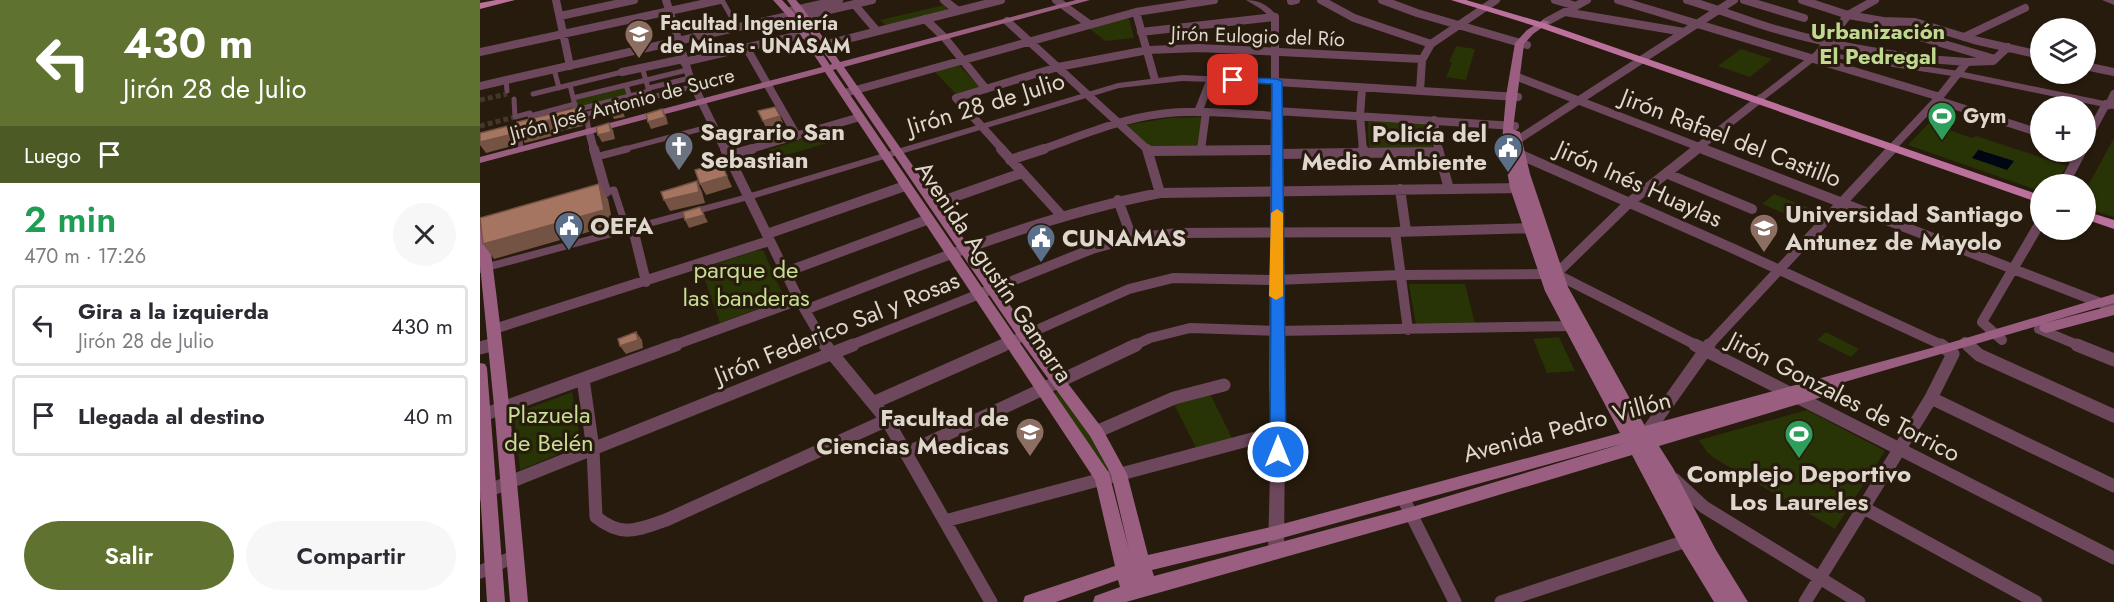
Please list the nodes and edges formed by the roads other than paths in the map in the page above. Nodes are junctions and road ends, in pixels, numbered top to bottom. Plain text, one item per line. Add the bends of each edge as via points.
1 (490, 0) edge
2 (510, 0) edge
3 (556, 0) edge
4 (634, 0) edge
5 (721, 0) edge
6 (777, 0) edge
7 (839, 0) edge
8 (872, 0) edge
9 (944, 0) edge
10 (999, 0) edge
11 (1086, 0) edge
12 (1214, 0) edge
13 (1250, 0) edge
14 (1322, 0) edge
15 (1382, 0) edge
16 (1456, 0) edge
17 (1472, 0) edge
18 (1555, 0) edge
19 (1587, 0) edge
20 (1618, 0) edge
21 (1687, 0) edge
22 (1734, 0) edge
23 (1744, 0) edge
24 (1802, 0) edge
25 (1875, 0) edge
26 (2106, 0) edge
27 (1060, 3) edge
28 (2114, 3) edge
29 (480, 4) edge
30 (854, 4) junction
31 (1489, 4) edge
32 (668, 5) edge
33 (1576, 6) junction
34 (2025, 8) dead end
35 (958, 10) junction
36 (1720, 10) junction
37 (795, 11) edge
38 (1136, 12) junction
39 (1565, 12) junction
40 (560, 16) junction
41 (1275, 17) junction
42 (1846, 17) junction
43 (1804, 18) dead end
44 (925, 19) junction
45 (1007, 21) junction
46 (1089, 24) junction
47 (1697, 24) junction
48 (1459, 25) junction
49 (738, 27) junction
50 (877, 31) junction
51 (1141, 32) junction
52 (1684, 32) junction
53 (565, 33) junction
54 (804, 33) junction
55 (1533, 33) junction
56 (944, 37) junction
57 (1964, 38) junction
58 (677, 41) junction
59 (1029, 41) junction
60 (1827, 42) junction
61 (1431, 44) junction
62 (823, 45) junction
63 (746, 47) junction
64 (2008, 47) junction
65 (1148, 50) junction
66 (1277, 51) junction
67 (480, 52) edge
68 (2030, 52) edge
69 (622, 54) junction
70 (1814, 57) junction
71 (1645, 58) junction
72 (1421, 59) junction
73 (1995, 59) junction
74 (962, 61) junction
75 (1967, 62) junction
76 (570, 66) junction
77 (832, 66) junction
78 (642, 67) junction
79 (1058, 68) junction
80 (2096, 68) edge
81 (554, 69) junction
82 (625, 71) junction
83 (688, 71) junction
84 (2114, 72) edge
85 (1959, 74) junction
86 (1518, 77) junction
87 (1211, 79) junction
88 (506, 80) junction
89 (647, 80) junction
90 (1155, 80) junction
91 (1277, 81) junction
92 (766, 84) junction
93 (570, 85) junction
94 (626, 85) junction
95 (480, 86) edge
96 (558, 88) junction
97 (649, 88) junction
98 (1362, 88) junction
99 (986, 89) junction
100 (507, 91) dead end
101 (1420, 91) junction
102 (850, 92) junction
103 (532, 94) dead end
104 (2114, 94) edge
105 (1088, 95) junction
106 (1514, 96) junction
107 (514, 99) dead end
108 (631, 99) junction
109 (1581, 99) junction
110 (1938, 99) junction
111 (1759, 100) junction
112 (702, 101) junction
113 (574, 104) junction
114 (2110, 105) edge
115 (606, 106) junction
116 (1202, 112) junction
117 (1276, 113) junction
118 (586, 114) junction
119 (530, 116) junction
120 (1360, 116) junction
121 (860, 117) junction
122 (564, 119) edge
123 (1434, 120) junction
124 (1119, 124) junction
125 (712, 126) junction
126 (1512, 126) junction
127 (2096, 126) edge
128 (981, 127) junction
129 (526, 129) junction
130 (2030, 130) edge
131 (590, 131) junction
132 (510, 132) edge
133 (797, 136) junction
134 (1894, 146) junction
135 (1513, 147) junction
136 (1701, 147) junction
137 (521, 149) junction
138 (1149, 151) junction
139 (1202, 151) junction
140 (1277, 152) junction
141 (1438, 152) junction
142 (892, 154) junction
143 (1363, 154) junction
144 (727, 156) junction
145 (596, 157) junction
146 (480, 160) edge
147 (1010, 160) junction
148 (1022, 173) junction
149 (1668, 174) junction
150 (904, 186) junction
151 (1522, 188) junction
152 (1400, 189) junction
153 (1449, 189) junction
154 (1277, 190) junction
155 (606, 192) junction
156 (1160, 193) junction
157 (2030, 194) edge
158 (748, 197) junction
159 (584, 198) edge
160 (1118, 200) junction
161 (1630, 202) junction
162 (1842, 202) junction
163 (934, 204) junction
164 (1752, 209) dead end
165 (1060, 214) junction
166 (2096, 217) edge
167 (929, 219) junction
168 (2114, 223) edge
169 (483, 228) edge
170 (1534, 228) junction
171 (630, 230) junction
172 (1277, 231) junction
173 (1400, 232) junction
174 (768, 238) junction
175 (1132, 238) junction
176 (2030, 239) edge
177 (959, 252) junction
178 (483, 268) edge
179 (2011, 269) junction
180 (1781, 270) junction
181 (786, 272) junction
182 (1550, 274) junction
183 (1400, 275) junction
184 (1276, 280) junction
185 (646, 282) junction
186 (987, 293) junction
187 (802, 305) junction
188 (2110, 305) edge
189 (1577, 326) junction
190 (2039, 329) junction
191 (1408, 330) junction
192 (1276, 331) junction
193 (495, 336) junction
194 (1998, 337) junction
195 (1017, 338) junction
196 (480, 348) edge
197 (1959, 348) junction
198 (1704, 350) junction
199 (834, 354) junction
200 (2114, 360) edge
201 (480, 368) edge
202 (583, 379) junction
203 (1059, 383) junction
204 (1224, 385) dead end
205 (1044, 390) junction
206 (481, 395) edge
207 (1794, 395) junction
208 (1931, 398) junction
209 (874, 402) junction
210 (502, 409) junction
211 (483, 415) junction
212 (2114, 416) edge
213 (887, 420) junction
214 (1096, 432) junction
215 (1278, 432) junction
216 (1641, 438) junction
217 (1898, 448) junction
218 (593, 449) junction
219 (908, 453) junction
220 (1667, 473) junction
221 (1119, 474) junction
222 (1103, 478) junction
223 (511, 482) junction
224 (2114, 486) edge
225 (485, 493) edge
226 (1403, 498) junction
227 (1864, 508) junction
228 (1412, 514) junction
229 (945, 522) junction
230 (1275, 533) junction
231 (1686, 541) junction
232 (1276, 552) junction
233 (515, 556) junction
234 (2114, 558) edge
235 (1134, 566) junction
236 (487, 568) edge
237 (1819, 578) junction
238 (1139, 589) junction
239 (496, 602) edge
240 (519, 602) edge
241 (991, 602) edge
242 (1032, 602) edge
243 (1102, 602) edge
244 (1455, 602) edge
245 (1501, 602) edge
246 (1724, 602) edge
247 (1739, 602) edge
248 (1805, 602) edge
249 (1859, 602) edge
250 (2036, 602) edge

1 - 29 main road
2 - 29 main road
3 - 40 street
4 - 40 street
5 - 32 street
5 - 49 street
6 - 37 main road, Avenida Agustín Gamarra
7 - 37 street
8 - 30 street
9 - 35 street
10 - 35 street
11 - 27 main road, Jirón José Antonio de Sucre
12 - 38 street
13 - 41 street
14 - 61 street via 1354,18
15 - 48 street
16 - 31 main road
17 - 31 main road
18 - 33 street
19 - 33 street
20 - 47 street
21 - 36 street
22 - 36 street
23 - 43 street
24 - 42 street
25 - 42 street
26 - 28 street
27 - 45 main road, Jirón José Antonio de Sucre
27 - 46 street
30 - 37 street
30 - 50 street
31 - 48 street
31 - 55 main road
32 - 53 street
32 - 58 street
33 - 39 street
34 - 57 street
35 - 44 street
36 - 47 street
36 - 60 street
37 - 49 street
37 - 54 main road, Avenida Agustín Gamarra
37 - 62 main road, Avenida Agustín Gamarra
38 - 46 street
38 - 51 street
39 - 52 street
39 - 55 street
40 - 53 street
41 - 51 street
41 - 66 street
42 - 57 street via 1915,22
42 - 60 street
42 - 73 street
44 - 50 street
44 - 56 street
45 - 56 main road, Jirón José Antonio de Sucre
45 - 59 street
46 - 59 street
47 - 52 street
47 - 70 street
48 - 55 street
48 - 61 street
49 - 58 street
50 - 62 street
51 - 65 street
52 - 71 street
53 - 67 street
53 - 76 street
54 - 63 street
54 - 77 main road, Avenida Agustín Gamarra
55 - 71 main road
55 - 86 main road
56 - 74 street
56 - 77 main road, Jirón José Antonio de Sucre
57 - 64 street
58 - 69 street
58 - 83 street
59 - 74 street
59 - 79 street
60 - 70 street
60 - 75 street
61 - 72 street
62 - 77 main road, Avenida Agustín Gamarra
63 - 83 street
63 - 92 street
64 - 68 street
64 - 73 street
65 - 66 street, Jirón Eulogio del Río
65 - 79 street, Jirón Eulogio del Río
65 - 90 street
66 - 72 street, Jirón Eulogio del Río
66 - 91 street
69 - 76 street
69 - 82 street
70 - 85 street
70 - 110 street
70 - 111 street
71 - 109 street
71 - 111 main road
72 - 101 street
73 - 75 street
74 - 99 street
74 - 102 street
75 - 85 street
76 - 81 street
77 - 92 main road, Jirón José Antonio de Sucre
77 - 102 main road, Avenida Agustín Gamarra
78 - 82 street
78 - 83 street
78 - 89 street
79 - 99 street, Jirón Eulogio del Río
79 - 105 street
80 - 84 street
81 - 88 street
81 - 96 street
82 - 93 street
83 - 89 street
83 - 97 street
83 - 108 street
83 - 112 street
85 - 110 street
85 - 114 street
86 - 106 main road
86 - 109 street, Jirón Rafael del Castillo
87 - 90 street, Jirón 28 de Julio
87 - 91 street, Jirón 28 de Julio
87 - 116 street
88 - 95 street
88 - 100 street
89 - 94 street
89 - 97 street
90 - 105 street, Jirón 28 de Julio
91 - 98 street, Jirón 28 de Julio
91 - 117 street
92 - 112 main road, Jirón José Antonio de Sucre
92 - 133 street
93 - 96 street
93 - 113 street
94 - 108 street
94 - 113 street
96 - 103 street
97 - 108 street
98 - 101 street, Jirón 28 de Julio
98 - 120 street
99 - 128 street, Jirón Eulogio del Río via 957,98
101 - 106 street, Jirón 28 de Julio
102 - 121 main road, Avenida Agustín Gamarra
102 - 142 main road, Avenida Agustín Gamarra
104 - 114 street
105 - 124 street
105 - 128 street, Jirón 28 de Julio
106 - 126 main road
107 - 119 street via 515,117
108 - 115 street
109 - 135 street
109 - 136 street, Jirón Rafael del Castillo
110 - 130 street
110 - 134 street
111 - 134 main road
111 - 136 street
112 - 125 street
112 - 131 main road, Jirón José Antonio de Sucre
113 - 115 street
113 - 119 street
114 - 127 street
115 - 118 street
116 - 117 street
116 - 124 street via 1159,114
116 - 139 street
117 - 120 street
117 - 140 street
118 - 122 street
118 - 131 street
119 - 129 street
120 - 123 street
120 - 143 street
121 - 133 street
121 - 142 main road, Avenida Agustín Gamarra
123 - 126 street
123 - 141 street
124 - 138 street
124 - 147 street
125 - 144 street
125 - 145 street
126 - 135 main road
128 - 142 street, Jirón 28 de Julio
128 - 147 street
129 - 132 street
129 - 137 street
131 - 137 main road, Jirón José Antonio de Sucre
131 - 145 street
133 - 144 street
134 - 157 main road
134 - 162 street
135 - 151 main road
135 - 161 street, Jirón Inés Huaylas
136 - 149 street
136 - 162 street, Jirón Rafael del Castillo
137 - 146 main road, Jirón José Antonio de Sucre
138 - 139 street
138 - 156 street
139 - 140 street
140 - 143 street
140 - 154 street
141 - 143 street
141 - 153 street
142 - 150 main road, Avenida Agustín Gamarra
142 - 158 street, Jirón 28 de Julio
142 - 163 main road, Avenida Agustín Gamarra
144 - 158 street
145 - 155 street
147 - 148 street
148 - 163 street
148 - 165 street
149 - 161 street
149 - 164 street
150 - 167 main road, Avenida Agustín Gamarra
150 - 174 street
151 - 153 street
151 - 170 main road
152 - 153 street
152 - 154 street
152 - 173 street
154 - 156 street
154 - 172 street
155 - 159 street
155 - 171 street via 614,190
156 - 160 street
158 - 171 street, Jirón 28 de Julio
158 - 174 street
160 - 165 street
160 - 175 street
161 - 180 street, Jirón Inés Huaylas
161 - 182 street
162 - 179 street, Jirón Rafael del Castillo
162 - 180 street
163 - 177 main road, Avenida Agustín Gamarra
165 - 177 street
166 - 168 main road
167 - 177 main road, Avenida Agustín Gamarra
167 - 181 street
169 - 178 main road
170 - 173 street, Jirón Federico Sal y Rosas
170 - 182 main road
171 - 178 street, Jirón 28 de Julio
171 - 185 street
172 - 173 street, Jirón Federico Sal y Rosas
172 - 175 street, Jirón Federico Sal y Rosas
172 - 184 street
173 - 183 street
174 - 181 street
174 - 185 street
175 - 186 street, Jirón Federico Sal y Rosas via 1092,249
176 - 179 street
177 - 186 main road, Avenida Agustín Gamarra
177 - 187 street
178 - 193 main road
179 - 188 street, Jirón Rafael del Castillo
179 - 194 street via 1982,322
180 - 197 street, Jirón Inés Huaylas
180 - 198 street
181 - 187 street
182 - 183 street
182 - 189 main road
182 - 198 street, Jirón Gonzales de Torrico
183 - 184 street
183 - 191 street
184 - 192 street
184 - 195 street via 1173,278 1130,289
185 - 193 street
186 - 195 main road, Avenida Agustín Gamarra
186 - 199 street, Jirón Federico Sal y Rosas
187 - 199 street
187 - 202 street
188 - 190 main road, Avenida Pedro Villón
188 - 194 main road, Avenida Pedro Villón
189 - 191 street
189 - 216 main road
190 - 194 main road, Avenida Pedro Villón
190 - 200 street
191 - 192 street
192 - 203 street via 1190,328 1150,338
192 - 215 street
193 - 196 street
193 - 210 main road
194 - 197 main road, Avenida Pedro Villón
195 - 203 main road, Avenida Agustín Gamarra
195 - 205 main road, Avenida Agustín Gamarra
195 - 209 street
197 - 207 main road, Avenida Pedro Villón
197 - 208 street
197 - 212 street, Jirón Inés Huaylas
198 - 207 street, Jirón Gonzales de Torrico
198 - 216 street
199 - 209 street
199 - 218 street, Jirón Federico Sal y Rosas
201 - 206 main road
202 - 210 street
202 - 218 street
203 - 205 street
203 - 214 main road, Avenida Agustín Gamarra
204 - 214 street via 1165,399
205 - 219 street
205 - 222 main road, Avenida Agustín Gamarra
206 - 211 main road
207 - 216 main road, Avenida Pedro Villón
207 - 217 street, Jirón Gonzales de Torrico
208 - 217 street
208 - 224 street
209 - 213 street
210 - 211 street
210 - 223 main road
211 - 225 main road
213 - 218 street via 666,520 631,531 609,529 596,517
213 - 219 street
214 - 221 main road, Avenida Agustín Gamarra
215 - 221 street
215 - 230 street
216 - 220 main road
216 - 226 main road, Avenida Pedro Villón
216 - 228 main road, Avenida Pedro Villón
216 - 231 main road
217 - 227 street
217 - 234 street, Jirón Gonzales de Torrico
218 - 223 street, Jirón Federico Sal y Rosas
219 - 229 street
220 - 237 street via 1704,507
220 - 247 main road
221 - 222 street
221 - 235 main road, Avenida Agustín Gamarra
222 - 229 street
222 - 235 main road, Avenida Agustín Gamarra
223 - 225 street, Jirón Federico Sal y Rosas
223 - 233 main road
225 - 236 main road
226 - 228 street
226 - 230 main road, Avenida Pedro Villón
227 - 237 street
227 - 250 street
228 - 232 main road, Avenida Pedro Villón
228 - 244 street
229 - 241 street
230 - 232 street
230 - 235 main road, Avenida Pedro Villón
231 - 245 street
231 - 246 main road
232 - 238 main road, Avenida Pedro Villón
233 - 236 street
233 - 240 main road
235 - 238 main road, Avenida Agustín Gamarra
235 - 242 main road, Avenida Pedro Villón
236 - 239 main road
237 - 248 street
237 - 249 street
238 - 243 main road, Avenida Pedro Villón

